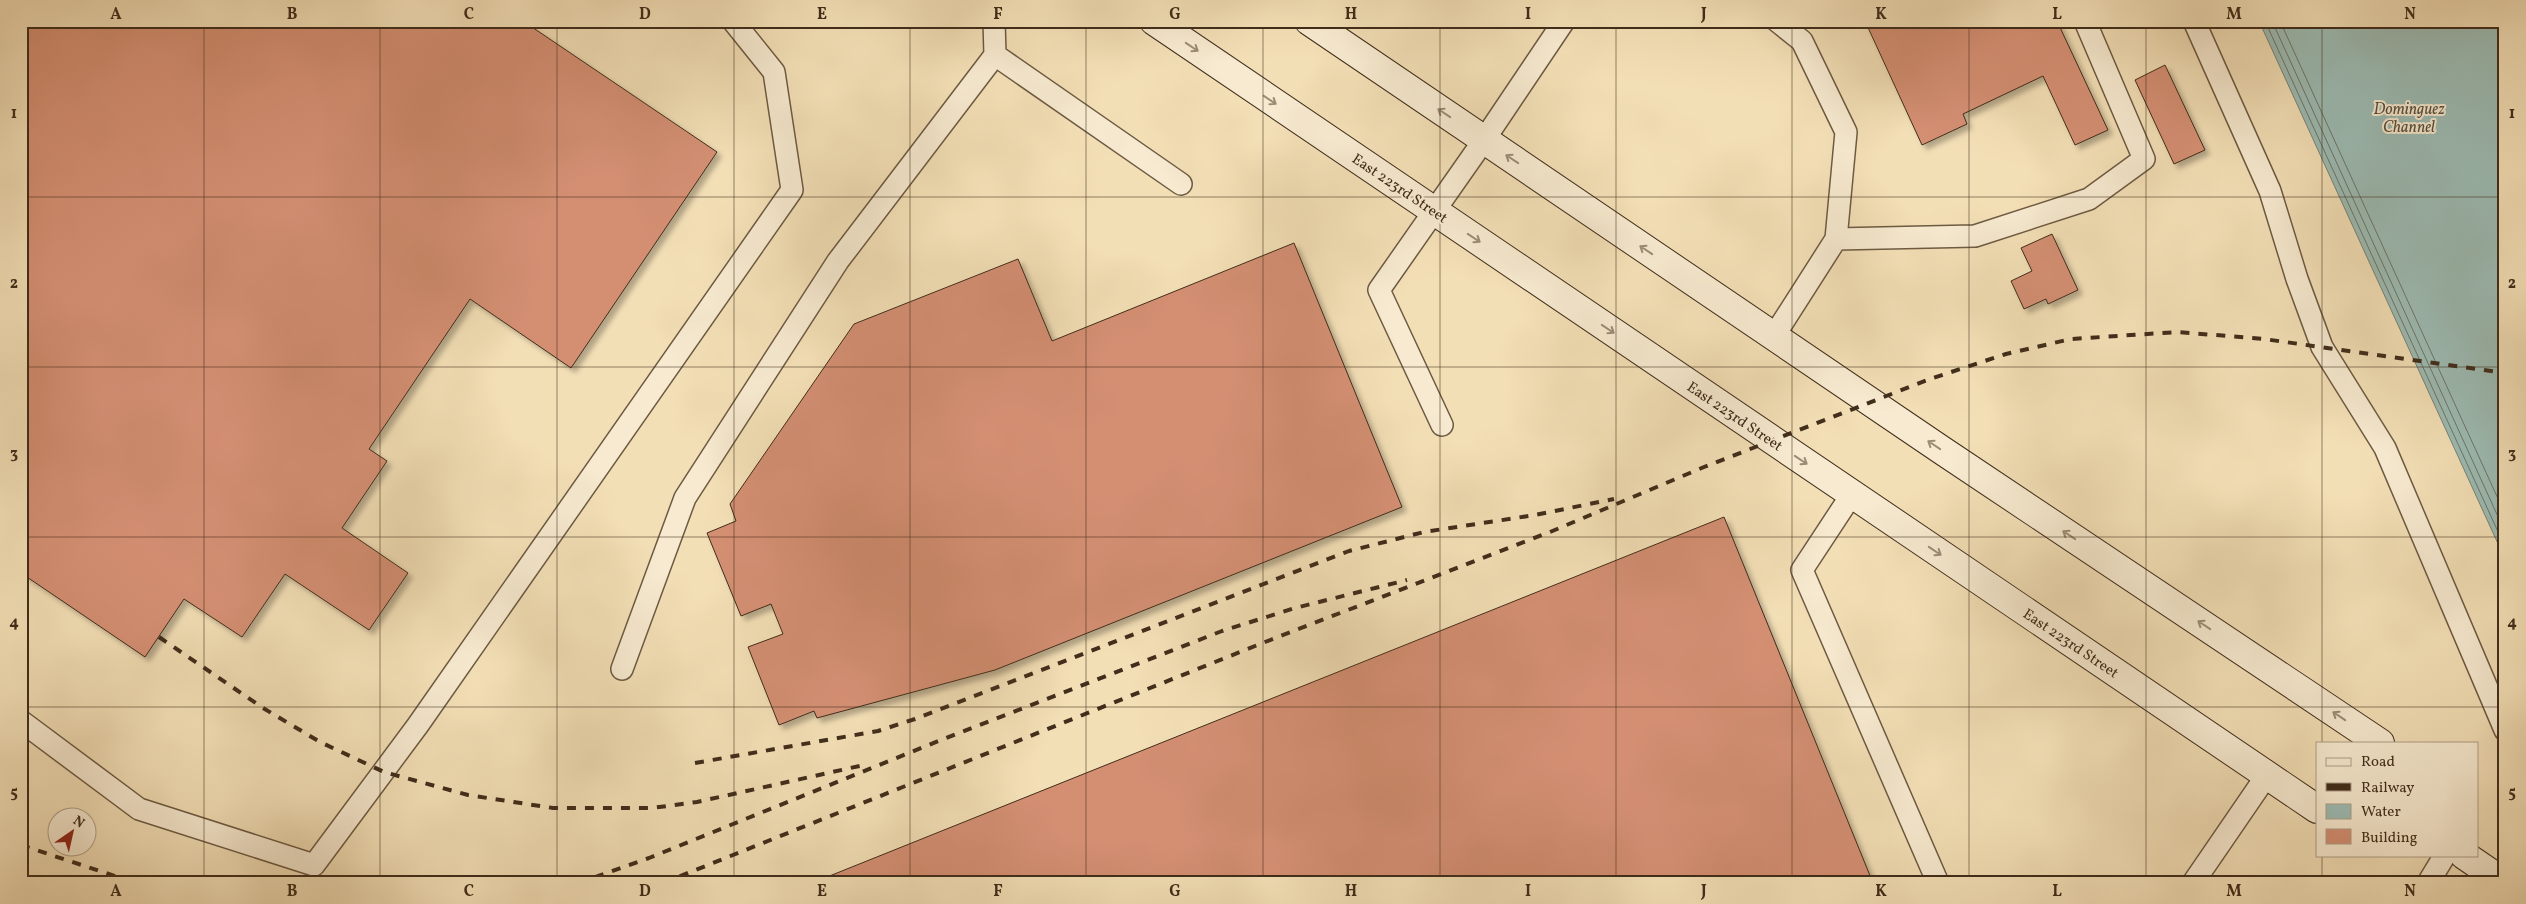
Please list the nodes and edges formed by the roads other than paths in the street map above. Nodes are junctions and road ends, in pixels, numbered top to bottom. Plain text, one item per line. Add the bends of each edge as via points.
1 (732, 21) edge
2 (994, 21) edge
3 (1154, 21) edge
4 (1309, 21) edge
5 (1564, 21) edge
6 (1777, 21) edge
7 (2085, 21) edge
8 (2194, 21) edge
9 (995, 55) junction
10 (1484, 140) junction
11 (1181, 184) dead end
12 (1433, 210) junction
13 (1836, 239) junction
14 (1774, 336) junction
15 (1442, 425) dead end
16 (1852, 494) junction
17 (622, 669) dead end
18 (21, 721) edge
19 (2505, 730) edge
20 (2379, 742) edge
21 (2267, 776) junction
22 (2316, 808) edge
23 (2444, 856) edge
24 (2465, 856) edge
25 (1938, 883) edge
26 (2193, 883) edge
27 (2428, 883) edge
28 (2505, 883) edge

1 - 18 lane via 774,72 792,190 424,716 314,865 139,810
2 - 9 lane
3 -> 12 main road, East 223rd Street
10 -> 4 main road
5 - 10 lane
6 - 13 lane via 1802,41 1846,132
7 - 13 lane via 2144,159 2089,199 1975,236
8 - 19 lane via 2270,191 2296,279 2322,347 2385,448
9 - 11 lane
9 - 17 lane via 838,261 685,498
10 - 12 lane
14 -> 10 main road
12 - 15 lane via 1379,290
12 -> 16 main road, East 223rd Street
13 - 14 lane
20 -> 14 main road
16 -> 21 main road, East 223rd Street
16 - 25 lane via 1802,570
21 - 22 main road, East 223rd Street
21 - 26 lane
23 - 27 lane
24 - 28 main road

